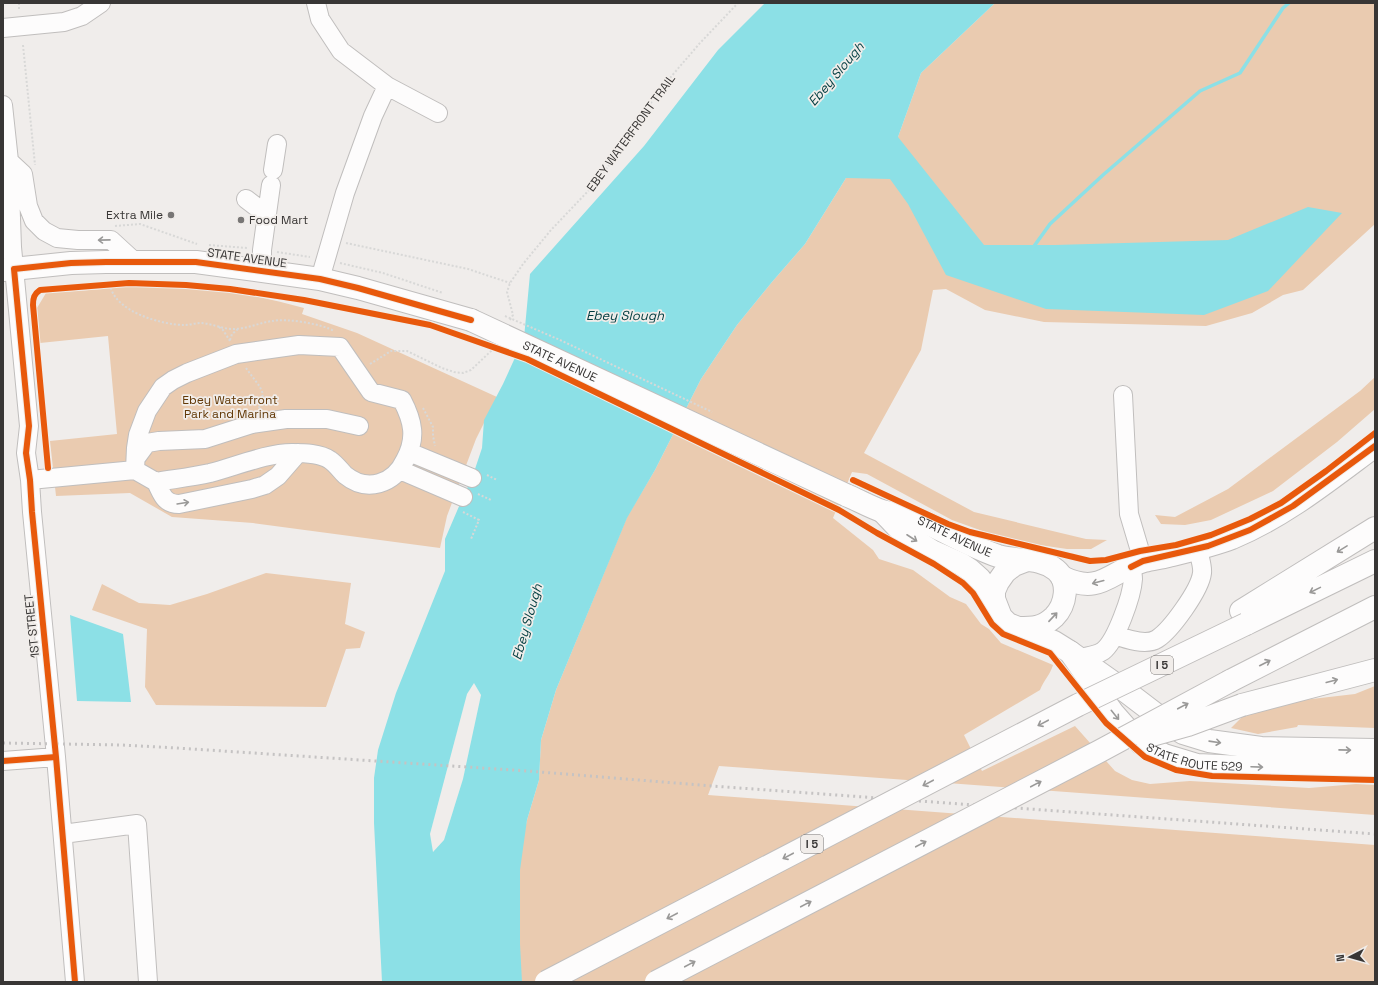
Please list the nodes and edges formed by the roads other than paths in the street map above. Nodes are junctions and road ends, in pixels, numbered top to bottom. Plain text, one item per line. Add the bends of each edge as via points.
1 (101, 3) edge
2 (316, 3) edge
3 (3, 28) edge
4 (387, 86) junction
5 (3, 105) edge
6 (438, 113) dead end
7 (277, 144) dead end
8 (8, 161) junction
9 (246, 199) dead end
10 (267, 215) junction
11 (262, 260) junction
12 (134, 262) junction
13 (9, 269) edge
14 (323, 270) junction
15 (1123, 395) dead end
16 (359, 426) dead end
17 (1375, 446) edge
18 (409, 452) junction
19 (298, 453) junction
20 (136, 464) junction
21 (400, 470) junction
22 (472, 478) dead end
23 (30, 480) junction
24 (156, 482) junction
25 (462, 504) road end
26 (883, 512) junction
27 (1375, 528) edge
28 (1198, 549) junction
29 (1027, 560) junction
30 (1375, 561) edge
31 (1137, 564) junction
32 (1062, 577) junction
33 (994, 599) junction
34 (1375, 607) edge
35 (1243, 618) junction
36 (1018, 628) junction
37 (1115, 635) junction
38 (1074, 655) junction
39 (1375, 670) edge
40 (1375, 750) edge
41 (1100, 751) junction
42 (56, 757) junction
43 (3, 760) edge
44 (1375, 770) edge
45 (63, 834) junction
46 (75, 982) edge
47 (148, 982) edge
48 (546, 982) edge
49 (656, 982) edge

1 - 3 street via 82,16 64,22
2 - 4 street via 320,19 341,51
4 - 6 street
4 - 14 street via 373,116 345,193
5 - 8 street, 1ST STREET
7 - 10 street
12 -> 8 street via 111,240 57,238 44,231 34,221 28,206 23,174
8 - 13 street, 1ST STREET via 12,247
9 - 10 street
10 - 11 street
11 - 12 main road, STATE AVENUE
11 - 14 main road, STATE AVENUE
12 - 13 main road, STATE AVENUE via 71,263
13 - 23 street, 1ST STREET via 29,426 26,453
14 - 26 main road, STATE AVENUE, bridge via 365,290 472,320
15 - 31 street via 1129,514
16 - 20 street via 327,419 286,419 252,424 205,439 147,443
17 - 28 main road via 1280,514 1231,538
18 - 20 street via 413,439 412,425 402,400 371,392 340,347 299,345 236,354 194,370 163,387 147,411 138,434
18 - 21 street
18 - 22 street
19 - 21 street via 320,455 357,482 378,484 389,480
19 - 24 street via 280,454 208,473
24 -> 19 street via 171,504 201,500 266,485 278,476
20 - 23 street
20 - 24 street
21 - 25 street
23 - 42 street, 1ST STREET
26 - 29 main road, STATE AVENUE via 909,516 998,556
26 -> 33 main road, STATE AVENUE via 902,532 970,570
27 -> 35 main road
28 - 31 main road
28 - 37 street via 1203,572 1181,616 1156,640 1140,642
29 - 32 main road via 1045,563
29 - 33 main road via 1005,572 994,591
30 -> 35 main road
31 -> 32 main road via 1095,584 1074,583
31 - 37 street via 1122,620
36 -> 32 main road via 1042,626 1057,614 1065,592
33 - 36 main road via 1001,617 1008,624
41 -> 34 main road, bridge
35 -> 48 main road, I 5, bridge
36 - 38 main road, STATE ROUTE 529 via 1054,642
37 - 38 street via 1103,652
38 -> 40 main road via 1183,733 1209,742 1261,748
38 -> 44 main road, STATE ROUTE 529 via 1092,684 1128,730 1141,743 1164,755 1197,765
41 -> 39 main road, bridge via 1188,725 1242,705
49 -> 41 main road, bridge
42 - 43 street
42 - 45 street, 1ST STREET
45 - 46 street, 1ST STREET
45 - 47 street via 137,824

